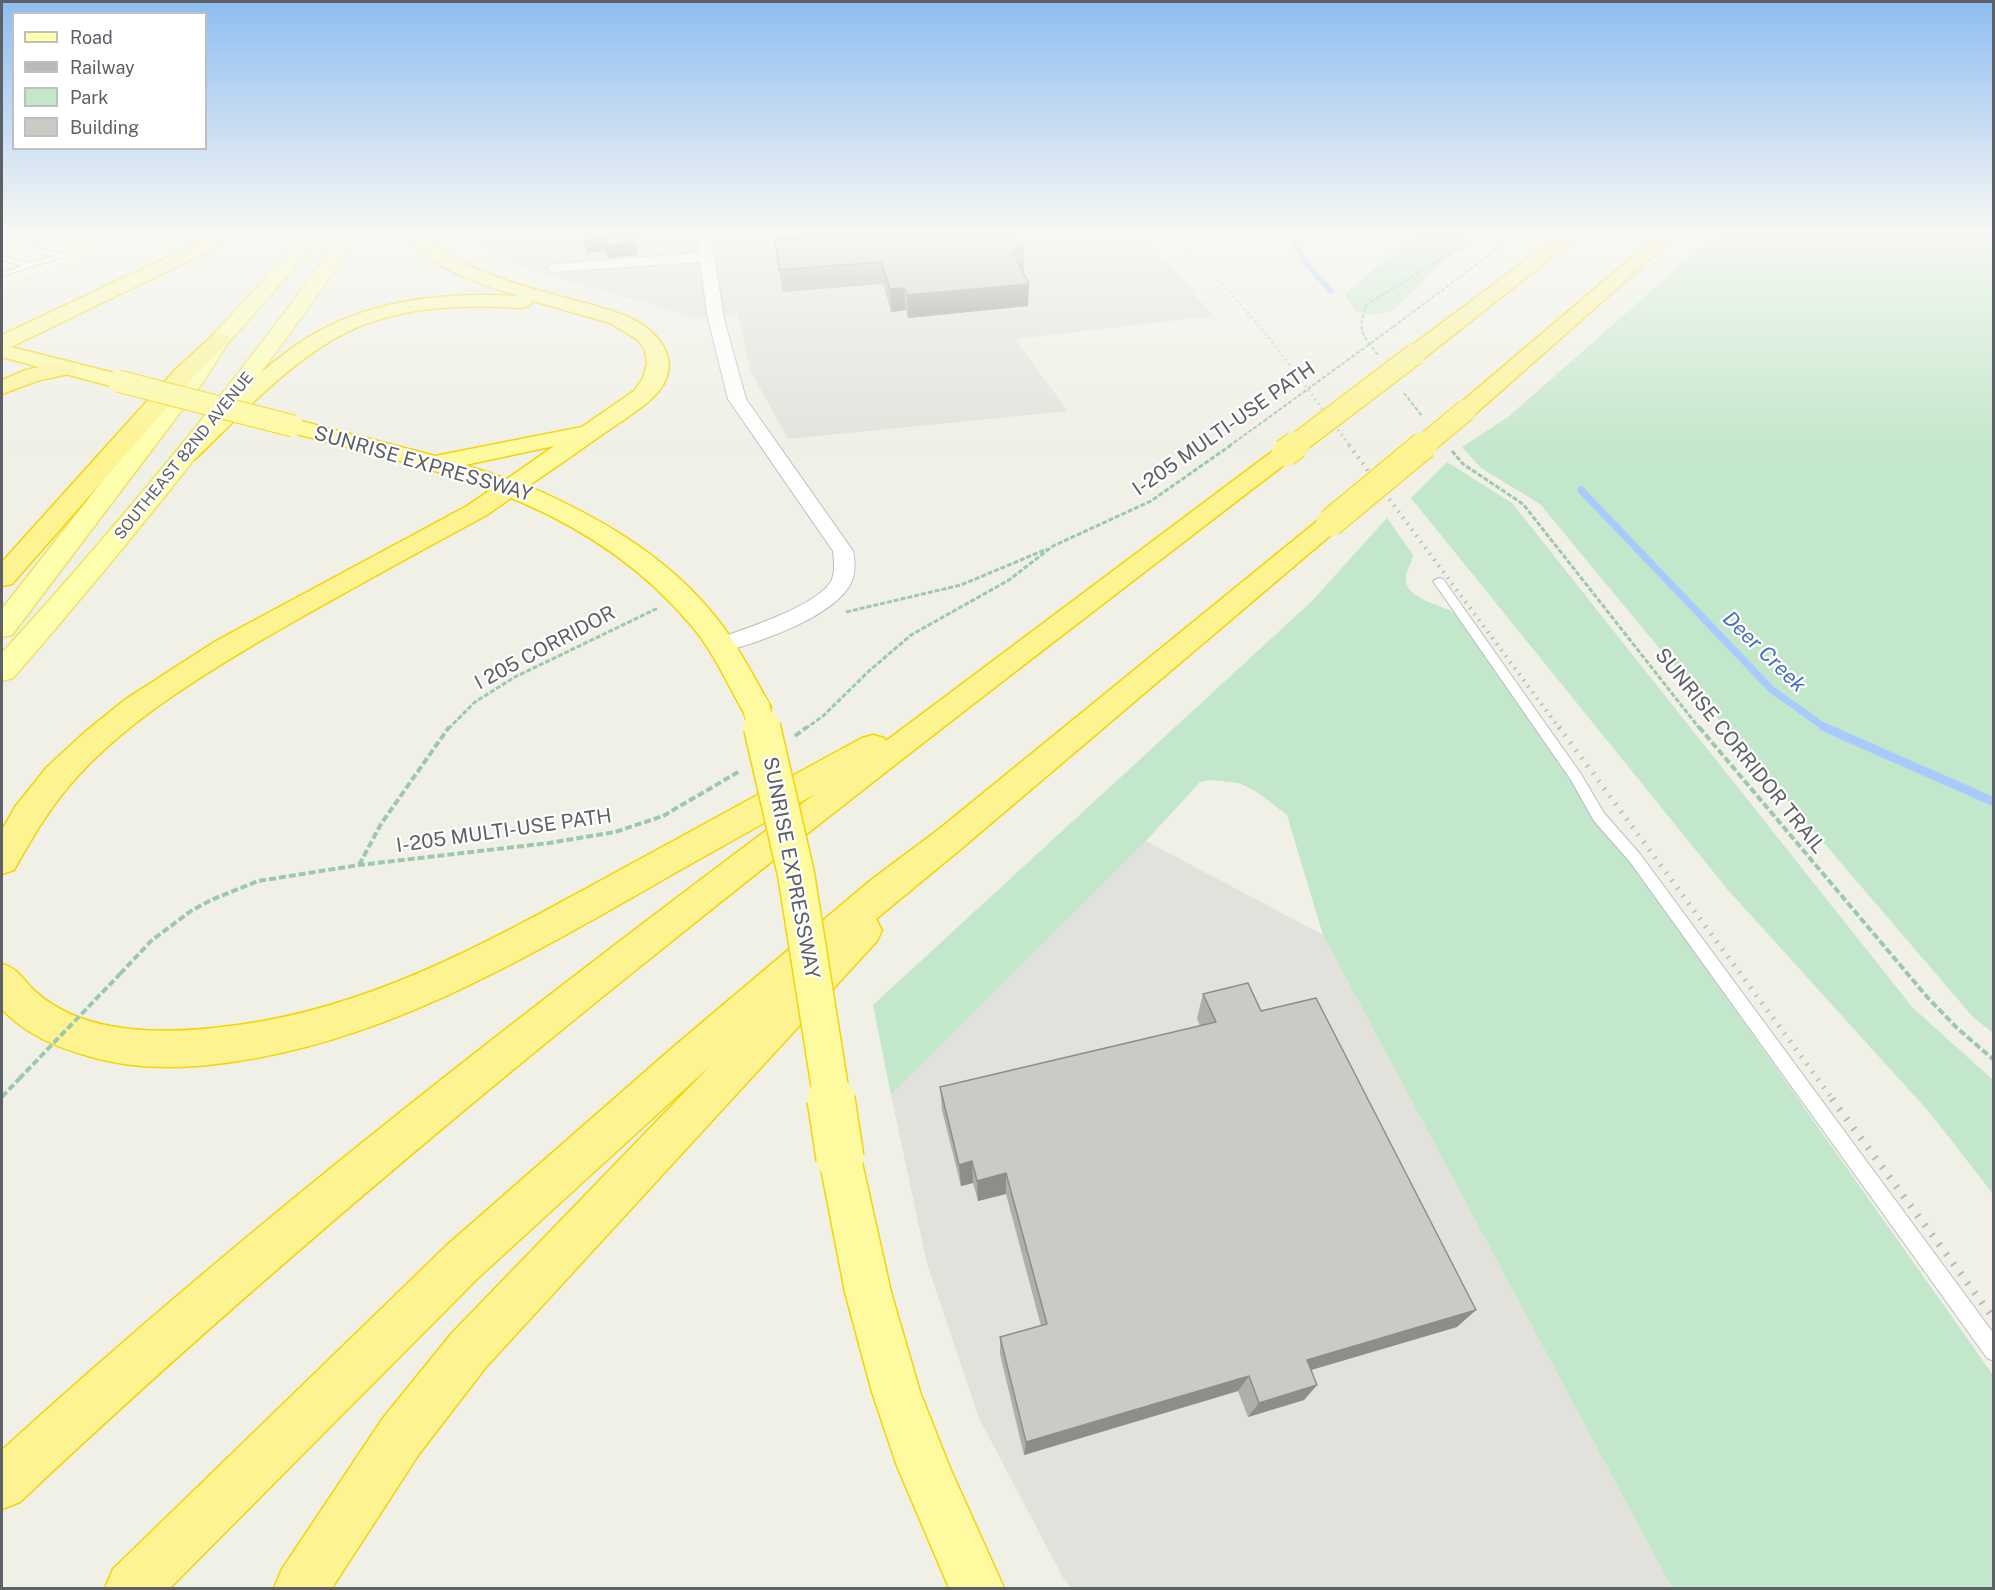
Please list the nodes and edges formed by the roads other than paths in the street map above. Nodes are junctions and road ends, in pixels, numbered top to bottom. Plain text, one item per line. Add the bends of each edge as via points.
1 (81, 305) edge
2 (251, 305) edge
3 (299, 305) edge
4 (416, 305) edge
5 (572, 305) edge
6 (714, 305) edge
7 (1479, 305) edge
8 (1587, 305) edge
9 (220, 339) junction
10 (2, 343) edge
11 (2, 351) edge
12 (66, 368) junction
13 (2, 387) edge
14 (598, 428) junction
15 (187, 454) junction
16 (432, 463) junction
17 (511, 487) junction
18 (2, 579) edge
19 (1439, 582) dead end
20 (2, 628) edge
21 (722, 645) junction
22 (2, 671) edge
23 (974, 690) junction
24 (950, 839) junction
25 (2, 860) edge
26 (2, 980) edge
27 (1994, 1351) edge
28 (2, 1484) edge
29 (132, 1588) edge
30 (301, 1588) edge
31 (977, 1588) edge

1 - 10 highway
2 - 9 main road
3 - 15 main road, SOUTHEAST 82ND AVENUE
4 - 15 highway via 368,317 303,350
5 - 14 highway via 636,330 652,343 659,359 656,376 642,396
6 - 21 street via 737,399 843,551 846,567 839,585 821,602
7 - 23 highway, bridge
8 - 24 highway, bridge
9 - 18 highway via 184,374
9 - 20 main road via 181,396
11 - 12 highway, SUNRISE EXPRESSWAY
12 - 13 highway
12 - 16 highway, SUNRISE EXPRESSWAY, bridge
14 - 16 highway
14 - 17 highway
15 - 22 main road, SOUTHEAST 82ND AVENUE
16 - 17 highway, SUNRISE EXPRESSWAY
17 - 21 highway, SUNRISE EXPRESSWAY via 548,501 606,534 659,574
17 - 25 highway via 476,511 232,645 154,695 111,728 54,782 19,827
19 - 27 lane via 1576,777 1599,817 1635,858
21 - 31 highway, SUNRISE EXPRESSWAY, bridge via 756,707 774,766 794,862 840,1158 877,1327 903,1413 947,1525
23 - 26 highway via 508,950 424,990 338,1023 243,1044 127,1047 82,1037 47,1023 23,1006
23 - 28 highway via 534,1027 398,1137 92,1399
24 - 29 highway via 783,976 462,1262
24 - 30 highway via 469,1350 401,1436

